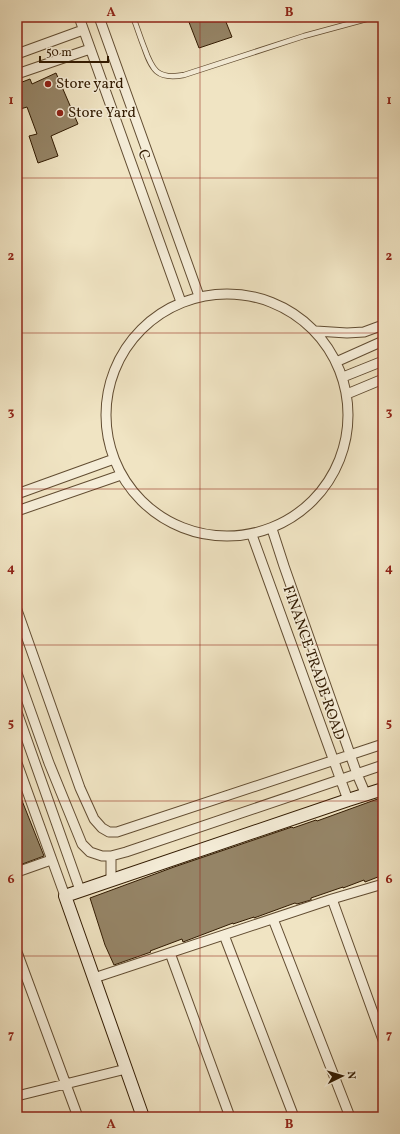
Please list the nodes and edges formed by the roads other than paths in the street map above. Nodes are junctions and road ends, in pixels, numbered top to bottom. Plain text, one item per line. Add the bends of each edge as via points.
1 (79, 17) edge
2 (99, 17) edge
3 (133, 17) edge
4 (374, 17) edge
5 (83, 30) junction
6 (90, 49) junction
7 (17, 54) edge
8 (17, 74) edge
9 (199, 296) junction
10 (181, 302) junction
11 (383, 325) edge
12 (316, 331) junction
13 (383, 341) edge
14 (383, 361) edge
15 (336, 362) junction
16 (342, 377) junction
17 (383, 379) edge
18 (347, 394) junction
19 (114, 459) junction
20 (121, 475) junction
21 (17, 494) edge
22 (17, 512) edge
23 (272, 529) junction
24 (252, 535) junction
25 (17, 610) edge
26 (17, 672) edge
27 (17, 712) edge
28 (383, 744) edge
29 (351, 756) junction
30 (333, 761) junction
31 (17, 764) edge
32 (383, 765) edge
33 (357, 774) junction
34 (340, 778) junction
35 (383, 789) edge
36 (366, 795) junction
37 (348, 800) junction
38 (111, 856) junction
39 (51, 860) junction
40 (17, 872) edge
41 (111, 880) junction
42 (382, 888) edge
43 (80, 890) junction
44 (65, 896) junction
45 (332, 899) junction
46 (273, 919) junction
47 (224, 935) junction
48 (17, 952) edge
49 (170, 953) junction
50 (94, 978) junction
51 (383, 1040) edge
52 (126, 1069) junction
53 (66, 1085) junction
54 (17, 1096) edge
55 (78, 1117) edge
56 (144, 1117) edge
57 (230, 1117) edge
58 (294, 1117) edge
59 (350, 1117) edge

1 - 5 street, C
2 - 9 street
3 - 4 lane via 151,66 160,74 167,76 184,74
5 - 6 street, C
5 - 7 street
6 - 8 street
6 - 10 street, C
9 - 10 street
9 - 12 street via 231,293 262,298 291,311
10 - 19 street via 154,318 142,329 131,340 115,367 107,397 106,428
11 - 12 street via 364,332
12 - 15 street
13 - 15 street
14 - 16 street
15 - 16 street
16 - 18 street
17 - 18 street
18 - 23 street via 349,422 344,449 333,475 312,502 296,516
19 - 20 street
19 - 21 street
20 - 22 street
20 - 24 street via 139,500 163,519 191,532 222,537
23 - 24 street
23 - 29 street
24 - 30 street, FINANCE TRADE ROAD
25 - 30 street via 80,788 94,819 109,832 117,832
26 - 38 street via 49,763 82,844 90,852
27 - 43 street
28 - 29 street
29 - 30 street
29 - 33 street
30 - 34 street, FINANCE TRADE ROAD
31 - 39 street
32 - 33 street
33 - 34 street
33 - 36 street
34 - 37 street, FINANCE TRADE ROAD
34 - 38 street
35 - 36 street
36 - 37 street
37 - 41 street
38 - 41 street
39 - 40 street
39 - 44 street
41 - 43 street
42 - 45 street
43 - 44 street
44 - 50 street
45 - 46 street
45 - 51 street
46 - 47 street
46 - 59 street
47 - 49 street
47 - 58 street
48 - 53 street
49 - 50 street
49 - 57 street
50 - 52 street
52 - 53 street
52 - 56 street
53 - 54 street
53 - 55 street

